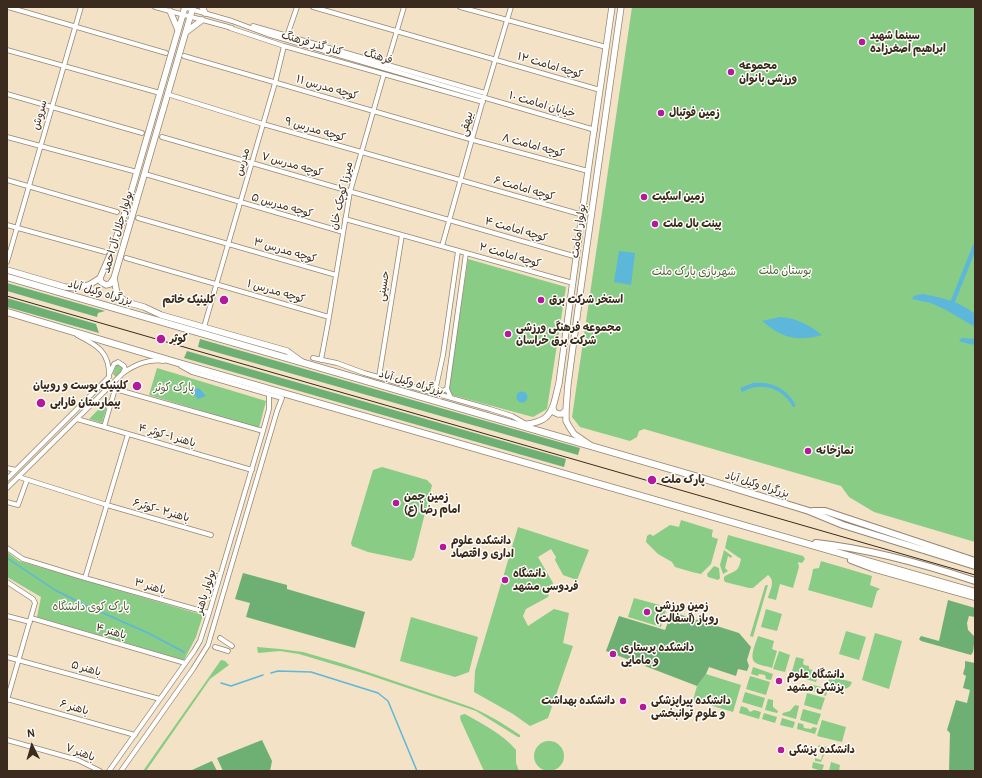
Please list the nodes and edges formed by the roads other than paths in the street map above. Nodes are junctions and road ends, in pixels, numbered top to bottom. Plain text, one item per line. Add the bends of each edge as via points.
1 (8, 7) edge
2 (81, 7) edge
3 (155, 7) edge
4 (184, 7) edge
5 (202, 7) edge
6 (297, 7) edge
7 (313, 7) edge
8 (404, 7) edge
9 (460, 7) edge
10 (511, 7) edge
11 (612, 7) edge
12 (621, 7) edge
13 (192, 8) edge
14 (170, 11) junction
15 (205, 13) junction
16 (182, 15) junction
17 (190, 17) junction
18 (202, 20) junction
19 (232, 21) junction
20 (507, 21) junction
21 (75, 26) junction
22 (230, 28) junction
23 (178, 31) junction
24 (397, 31) junction
25 (185, 32) junction
26 (267, 34) junction
27 (287, 36) junction
28 (284, 46) junction
29 (606, 47) junction
30 (7, 50) edge
31 (166, 53) dead end
32 (184, 56) dead end
33 (496, 60) junction
34 (387, 64) junction
35 (64, 66) junction
36 (384, 74) junction
37 (275, 83) junction
38 (600, 90) junction
39 (160, 93) junction
40 (7, 94) edge
41 (167, 94) junction
42 (484, 98) junction
43 (52, 107) junction
44 (374, 111) junction
45 (154, 114) junction
46 (161, 116) junction
47 (263, 124) junction
48 (595, 130) junction
49 (142, 133) dead end
50 (7, 137) edge
51 (162, 137) dead end
52 (473, 140) junction
53 (40, 147) junction
54 (362, 152) junction
55 (252, 163) junction
56 (588, 171) junction
57 (137, 172) junction
58 (144, 174) junction
59 (7, 180) edge
60 (461, 181) junction
61 (29, 187) junction
62 (350, 192) junction
63 (240, 203) junction
64 (117, 212) dead end
65 (583, 215) junction
66 (138, 218) dead end
67 (345, 219) junction
68 (450, 220) junction
69 (7, 225) edge
70 (17, 228) junction
71 (343, 232) junction
72 (402, 235) junction
73 (228, 244) junction
74 (442, 246) junction
75 (458, 251) junction
76 (104, 252) dead end
77 (466, 253) junction
78 (577, 257) junction
79 (126, 258) dead end
80 (7, 262) edge
81 (7, 270) edge
82 (336, 275) junction
83 (7, 277) edge
84 (100, 278) junction
85 (114, 278) junction
86 (573, 283) junction
87 (217, 284) junction
88 (450, 311) junction
89 (7, 312) edge
90 (458, 312) junction
91 (329, 317) junction
92 (204, 327) junction
93 (68, 330) junction
94 (313, 358) dead end
95 (321, 360) junction
96 (175, 362) junction
97 (302, 362) junction
98 (123, 373) junction
99 (109, 377) junction
100 (379, 377) junction
101 (242, 381) junction
102 (112, 384) junction
103 (436, 387) junction
104 (246, 388) junction
105 (115, 389) junction
106 (447, 389) junction
107 (431, 392) junction
108 (270, 394) junction
109 (451, 398) junction
110 (553, 408) junction
111 (269, 409) junction
112 (277, 410) junction
113 (566, 410) junction
114 (77, 419) junction
115 (527, 424) junction
116 (517, 425) junction
117 (104, 427) junction
118 (263, 431) junction
119 (128, 434) junction
120 (592, 446) junction
121 (7, 468) edge
122 (16, 470) junction
123 (252, 470) junction
124 (19, 477) junction
125 (7, 479) edge
126 (27, 480) junction
127 (7, 488) edge
128 (245, 493) junction
129 (253, 496) junction
130 (7, 502) edge
131 (107, 505) junction
132 (211, 535) dead end
133 (800, 542) junction
134 (7, 548) edge
135 (974, 562) edge
136 (85, 578) junction
137 (975, 581) edge
138 (7, 582) edge
139 (975, 592) edge
140 (975, 597) edge
141 (209, 613) junction
142 (7, 616) edge
143 (31, 620) junction
144 (220, 638) dead end
145 (232, 646) dead end
146 (215, 647) dead end
147 (228, 651) dead end
148 (7, 657) edge
149 (19, 660) junction
150 (186, 663) junction
151 (7, 699) edge
152 (160, 699) junction
153 (135, 735) junction
154 (7, 740) edge
155 (123, 751) junction
156 (131, 756) junction
157 (100, 771) edge
158 (109, 771) edge
159 (121, 771) edge

1 - 21 street
2 - 21 street, سروش
3 - 14 street
4 - 13 street
4 - 16 main road, بولوار جلال آل احمد
5 - 15 main road
6 - 27 street
7 - 24 street, کوچه امامت ۱۲
8 - 24 street
9 - 20 street
10 - 20 street, بیهقی
11 - 29 main road, بولوار امامت
12 - 113 main road, بولوار امامت
13 - 15 street
13 - 17 main road, بولوار جلال آل احمد
14 - 16 street
14 - 23 main road
15 - 19 street
16 - 17 street
16 - 23 main road, بولوار جلال آل احمد
17 - 18 street
17 - 25 main road, بولوار جلال آل احمد
18 - 22 street
18 - 25 main road
19 - 26 street
19 - 27 street, کنار گذر فرهنگ
20 - 29 street
20 - 33 street, بیهقی
21 - 31 street
21 - 35 street, سروش
22 - 26 street
22 - 28 street, کنار گذر فرهنگ
23 - 39 main road, بولوار جلال آل احمد
24 - 33 street, کوچه امامت ۱۲
24 - 34 street
25 - 41 main road, بولوار جلال آل احمد
26 - 42 street, فرهنگ
27 - 34 street, کنار گذر فرهنگ
28 - 36 street, کنار گذر فرهنگ
28 - 37 street, مدرس
29 - 38 main road, بولوار امامت
30 - 35 street
32 - 37 street, کوچه مدرس ۱۱
33 - 38 street, کوچه امامت ۱۲
33 - 42 street, بیهقی
34 - 42 street, کنار گذر فرهنگ
35 - 39 street
35 - 43 street, سروش
36 - 42 street, کنار گذر فرهنگ
36 - 44 street, میرزا کوچک خان
37 - 44 street, کوچه مدرس ۱۱
37 - 47 street, مدرس
38 - 48 main road, بولوار امامت
39 - 45 main road, بولوار جلال آل احمد
40 - 43 street
41 - 46 main road, بولوار جلال آل احمد
41 - 47 street, کوچه مدرس ۹
42 - 48 street, خیابان امامت ۱۰
42 - 52 street, بیهقی
43 - 49 street
43 - 53 street, سروش
44 - 52 street, کوچه مدرس ۱۱
44 - 54 street, میرزا کوچک خان
45 - 46 main road
45 - 57 main road, بولوار جلال آل احمد
46 - 58 main road, بولوار جلال آل احمد
47 - 54 street, کوچه مدرس ۹
47 - 55 street, مدرس
48 - 56 main road, بولوار امامت
50 - 53 street
51 - 55 street, کوچه مدرس ۷
52 - 56 street, کوچه امامت ۸
52 - 60 street, بیهقی
53 - 57 street
53 - 61 street, سروش
54 - 60 street, کوچه مدرس ۹
54 - 62 street, میرزا کوچک خان
55 - 62 street, کوچه مدرس ۷
55 - 63 street, مدرس
56 - 65 main road, بولوار امامت
57 - 84 main road, بولوار جلال آل احمد via 112,253
58 - 63 street, کوچه مدرس ۵
58 - 85 main road, بولوار جلال آل احمد
59 - 61 street
60 - 65 street, کوچه امامت ۶
60 - 68 street, بیهقی
61 - 64 street
61 - 70 street, سروش
62 - 67 street, میرزا کوچک خان
62 - 68 street, کوچه مدرس ۷
63 - 71 street, کوچه مدرس ۵
63 - 73 street, مدرس
65 - 78 main road, بولوار امامت
66 - 73 street, کوچه مدرس ۳
67 - 71 street, میرزا کوچک خان
67 - 72 street, کوچه امامت ۲
68 - 74 street, بیهقی
68 - 78 street, کوچه امامت ۴
69 - 70 street
70 - 76 street
70 - 80 street, سروش
71 - 82 street, میرزا کوچک خان
72 - 74 street, کوچه امامت ۲
72 - 100 street, حسینی
73 - 82 street, کوچه مدرس ۳
73 - 87 street, مدرس
74 - 75 street, کوچه امامت ۲
75 - 77 street, کوچه امامت ۲
75 - 88 street
77 - 86 street, کوچه امامت ۲
77 - 90 street
78 - 86 main road, بولوار امامت
79 - 87 street, کوچه مدرس ۱
81 - 84 main road, بولوار جلال آل احمد via 76,288 89,286
82 - 91 street, میرزا کوچک خان
83 - 97 highway, بزرگراه وکیل آباد
84 - 85 main road via 106,285 112,283
85 - 92 main road, بولوار جلال آل احمد via 116,294 126,302
86 - 110 main road, بولوار امامت via 560,383
87 - 91 street, کوچه مدرس ۱
87 - 92 street, مدرس
88 - 90 street
88 - 103 street
89 - 93 highway
90 - 106 street
91 - 95 street, میرزا کوچک خان
92 - 97 main road, بولوار جلال آل احمد via 287,351
93 - 96 highway
93 - 99 street via 95,344 102,351 109,368
94 - 95 street
95 - 100 street
96 - 98 street via 151,361 138,364
96 - 101 highway
96 - 104 street via 192,372
97 - 116 highway, بزرگراه وکیل آباد
98 - 99 street via 124,366 118,362 114,364
98 - 102 street
99 - 122 street
100 - 107 street
101 - 104 highway
101 - 133 highway
102 - 105 street
102 - 114 street
103 - 106 street via 442,391
103 - 107 street
104 - 108 street
105 - 117 street
105 - 118 street
106 - 109 street
107 - 109 street
108 - 111 street, بولوار باهنر
108 - 112 street, بولوار باهنر via 282,398
109 - 115 street via 512,416
110 - 113 main road via 558,414
110 - 115 main road via 551,414 545,418
111 - 112 street
111 - 118 street, بولوار باهنر
112 - 129 street, بولوار باهنر
113 - 120 main road, بولوار امامت via 566,421 574,434
114 - 117 street, باهنر ۱-کوثر ۴
114 - 124 street
115 - 116 main road
116 - 120 highway, بزرگراه وکیل آباد
117 - 119 street, باهنر ۱-کوثر ۴
118 - 123 street, بولوار باهنر
119 - 123 street, باهنر ۱-کوثر ۴
119 - 131 street
120 - 135 highway, بزرگراه وکیل آباد via 809,511 843,525
121 - 122 street
122 - 125 street
123 - 128 street, بولوار باهنر
124 - 126 street, باهنر۲ -کوثر۶
124 - 127 street
126 - 130 street via 18,505
126 - 131 street, باهنر۲ -کوثر۶
128 - 129 street
128 - 141 street, بولوار باهنر
129 - 156 street, بولوار باهنر via 208,645
131 - 132 street, باهنر۲ -کوثر۶
131 - 136 street
133 - 137 highway via 843,546 928,566
133 - 139 highway
133 - 140 highway via 872,568
134 - 136 street, باهنر ۳ via 23,559
136 - 141 street, باهنر ۳
138 - 143 street via 33,599 35,603
141 - 150 street, بولوار باهنر via 200,641
142 - 143 street, باهنر ۴
143 - 149 street
143 - 150 street, باهنر ۴
144 - 145 street
146 - 147 street
148 - 149 street, باهنر ۵
149 - 151 street
149 - 152 street, باهنر ۵
150 - 152 street, بولوار باهنر
151 - 153 street, باهنر ۶
152 - 153 street, بولوار باهنر
153 - 155 street, بولوار باهنر
154 - 157 street, باهنر ۷ via 78,760
155 - 156 street
155 - 158 street, بولوار باهنر
156 - 159 street, بولوار باهنر

